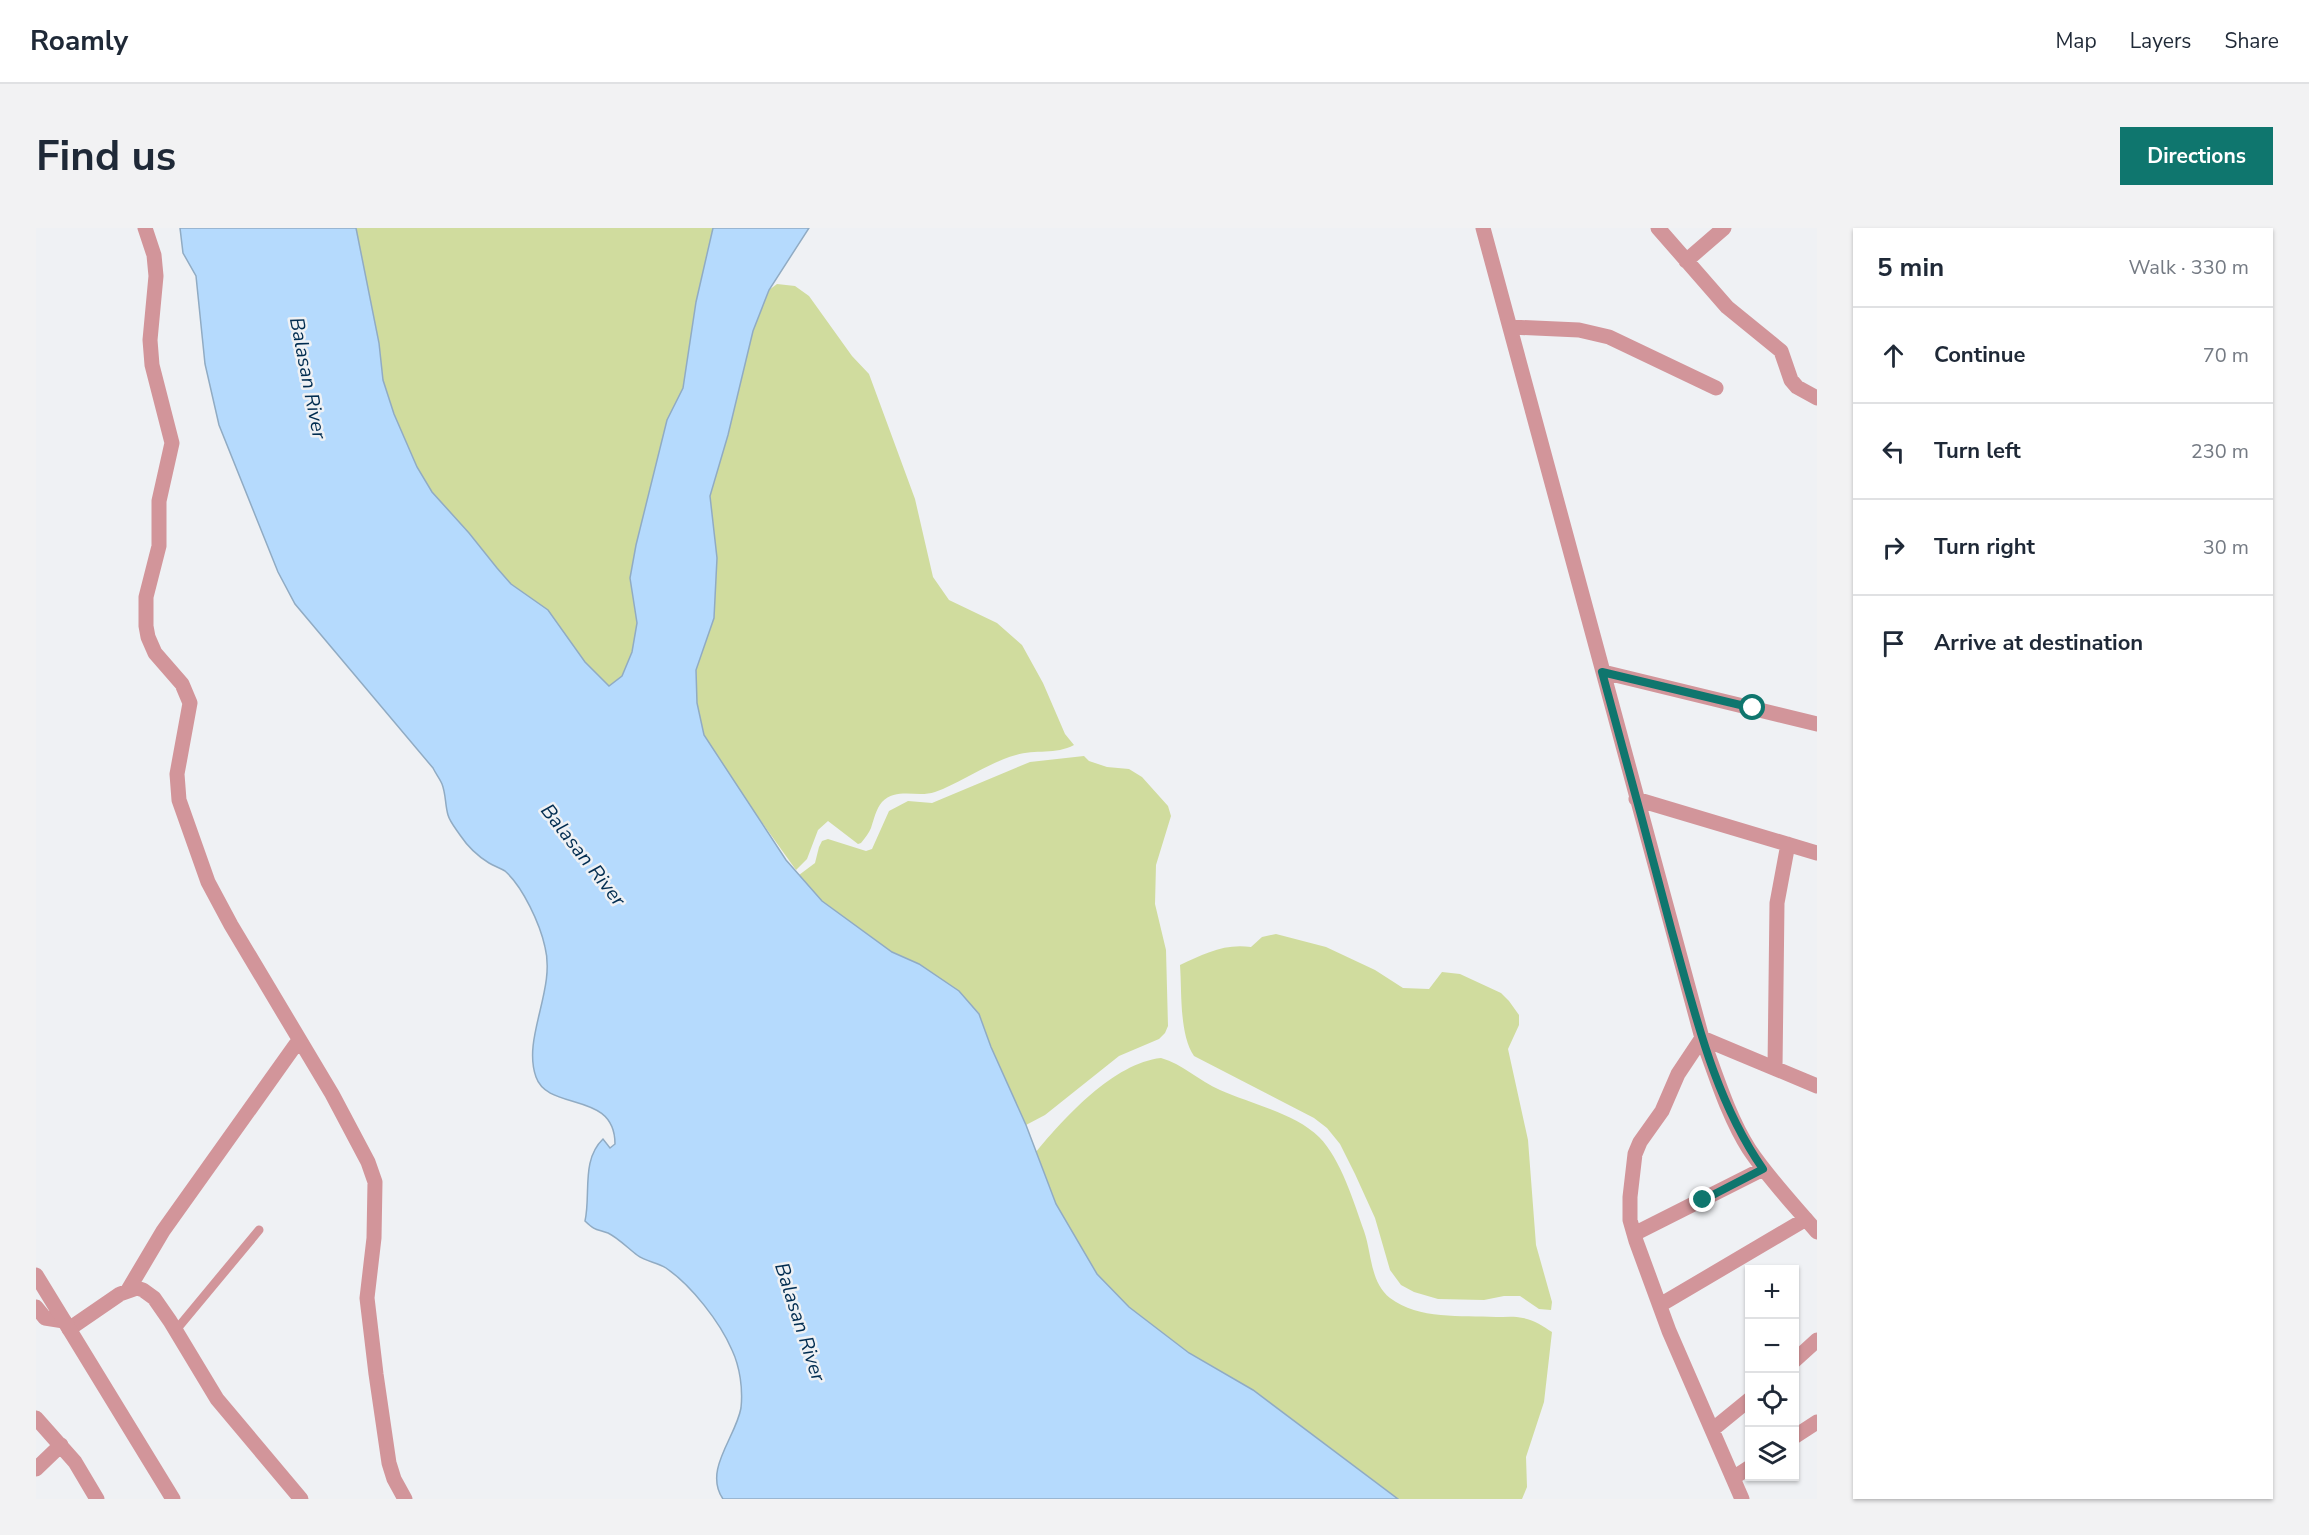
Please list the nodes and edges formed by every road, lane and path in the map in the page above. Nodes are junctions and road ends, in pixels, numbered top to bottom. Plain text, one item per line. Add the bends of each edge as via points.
1 (144, 228) edge
2 (1483, 228) edge
3 (1658, 228) edge
4 (1724, 228) edge
5 (1686, 261) junction
6 (1510, 327) junction
7 (1716, 388) dead end
8 (1817, 398) edge
9 (1602, 672) junction
10 (1817, 724) edge
11 (1636, 799) junction
12 (1788, 844) junction
13 (1817, 853) edge
14 (1702, 1038) junction
15 (299, 1040) junction
16 (1775, 1068) junction
17 (1817, 1086) edge
18 (1763, 1169) junction
19 (1806, 1220) junction
20 (259, 1230) dead end
21 (1817, 1232) edge
22 (1634, 1234) junction
23 (36, 1275) edge
24 (128, 1290) junction
25 (1660, 1305) junction
26 (36, 1308) edge
27 (67, 1325) junction
28 (176, 1330) junction
29 (1817, 1340) edge
30 (1799, 1356) edge
31 (1745, 1402) edge
32 (36, 1418) edge
33 (1817, 1422) edge
34 (1712, 1430) junction
35 (1799, 1434) edge
36 (61, 1445) junction
37 (36, 1469) edge
38 (1745, 1470) edge
39 (1733, 1478) junction
40 (97, 1499) edge
41 (172, 1499) edge
42 (301, 1499) edge
43 (405, 1499) edge
44 (1742, 1499) edge

1 - 15 street via 154,255 156,276 150,340 152,364 172,443 159,501 159,546 146,597 148,637 155,653 182,684 190,703 177,774 179,800 208,882
2 - 6 street
3 - 5 street
4 - 5 street
5 - 8 street via 1727,306 1781,351 1797,387
6 - 7 street via 1579,330 1609,337
6 - 9 street
9 - 10 street
9 - 11 street
11 - 12 street
11 - 14 street
12 - 13 street
12 - 16 street via 1777,903
14 - 16 street
14 - 18 street via 1726,1103
14 - 22 street via 1635,1154 1630,1197
15 - 24 street via 163,1231
15 - 43 street via 337,1103 375,1182 369,1324 389,1463
16 - 17 street
18 - 19 street
18 - 22 street
19 - 21 street
19 - 25 street
20 - 28 lane
22 - 25 street
23 - 27 street
24 - 27 street
24 - 28 street via 137,1288 154,1298
25 - 34 street
26 - 27 street via 45,1318
27 - 41 street
28 - 42 street via 217,1399
29 - 30 street
31 - 34 street
32 - 36 street
33 - 35 street
34 - 39 street
36 - 37 street
36 - 40 street
38 - 39 street
39 - 44 street

